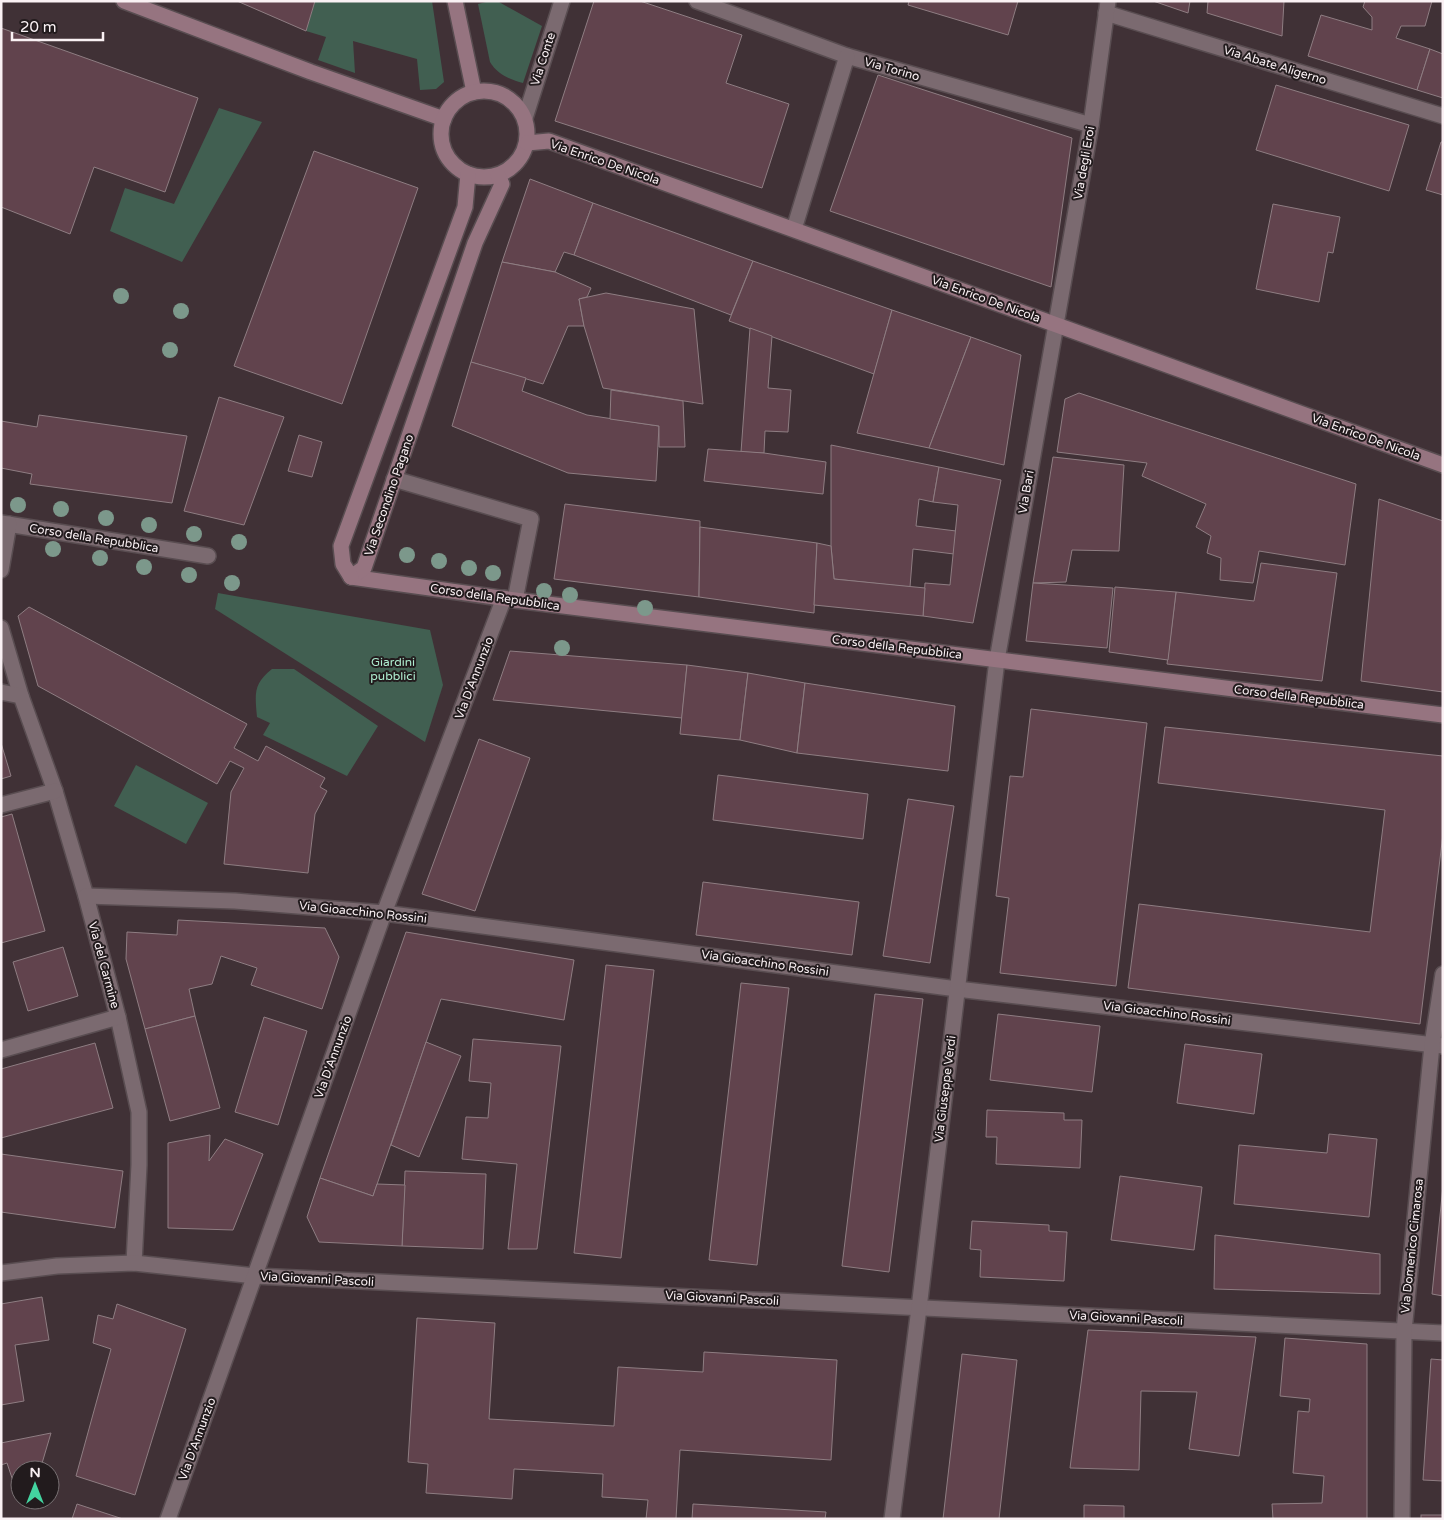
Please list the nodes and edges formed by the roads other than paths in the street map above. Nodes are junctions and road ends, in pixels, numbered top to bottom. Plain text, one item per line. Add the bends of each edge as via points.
1 (124, 1) edge
2 (455, 1) edge
3 (562, 1) edge
4 (697, 1) edge
5 (1107, 7) edge
6 (847, 56) junction
7 (474, 92) junction
8 (1443, 116) edge
9 (525, 118) junction
10 (444, 119) junction
11 (1091, 125) junction
12 (527, 143) junction
13 (468, 174) junction
14 (498, 176) junction
15 (794, 229) junction
16 (1055, 324) junction
17 (1443, 465) edge
18 (394, 479) junction
19 (5, 523) edge
20 (208, 556) dead end
21 (1, 570) edge
22 (351, 577) junction
23 (509, 599) junction
24 (1, 628) edge
25 (997, 660) junction
26 (1, 692) edge
27 (21, 696) junction
28 (1443, 716) edge
29 (54, 791) junction
30 (1, 805) edge
31 (86, 896) junction
32 (384, 913) junction
33 (1443, 974) edge
34 (957, 989) junction
35 (118, 1017) junction
36 (1438, 1046) edge
37 (1, 1050) edge
38 (134, 1263) junction
39 (1, 1273) edge
40 (255, 1276) junction
41 (919, 1308) junction
42 (1404, 1332) junction
43 (1443, 1333) edge
44 (168, 1519) edge
45 (892, 1519) edge
46 (1402, 1519) edge

1 - 10 main road
2 - 7 main road
3 - 9 street, Via Conte
4 - 6 street, Via Torino
5 - 8 street, Via Abate Aligerno
5 - 11 street, Via degli Eroi
6 - 11 street, Via Torino
6 - 15 street
7 - 9 main road via 499,93 510,99
7 - 10 main road via 456,102
9 - 12 main road
10 - 13 main road via 442,146 457,168
11 - 16 street, Via degli Eroi
12 - 14 main road via 522,157
12 - 15 main road, Via Enrico De Nicola via 550,141
13 - 14 main road via 483,178
13 - 22 main road via 465,207 341,546 343,564
14 - 18 main road, Via Secondino Pagano via 502,184 475,244
15 - 16 main road, Via Enrico De Nicola
16 - 17 main road, Via Enrico De Nicola
16 - 25 street, Via Bari
18 - 22 main road, Via Secondino Pagano via 364,568
18 - 23 street, Via D'Annunzio via 531,519
19 - 20 street, Corso della Repubblica
19 - 21 street, Corso della Repubblica
22 - 23 main road, Corso della Repubblica
23 - 25 main road, Corso della Repubblica
23 - 32 street, Via D'Annunzio
24 - 27 street, Via del Carmine
25 - 28 main road, Corso della Repubblica
25 - 34 street, Via Giuseppe Verdi
26 - 27 street
27 - 29 street, Via del Carmine
29 - 30 street
29 - 31 street, Via del Carmine
31 - 32 street, Via Gioacchino Rossini via 235,901
31 - 35 street, Via del Carmine
32 - 34 street, Via Gioacchino Rossini
32 - 40 street, Via D'Annunzio
33 - 36 street, Via Domenico Cimarosa
34 - 36 street, Via Gioacchino Rossini
34 - 41 street, Via Giuseppe Verdi
35 - 37 street
35 - 38 street, Via del Carmine via 139,1112
36 - 42 street, Via Domenico Cimarosa
38 - 39 street, Via Giovanni Pascoli via 57,1266
38 - 40 street, Via Giovanni Pascoli
40 - 41 street, Via Giovanni Pascoli
40 - 44 street, Via D'Annunzio
41 - 42 street, Via Giovanni Pascoli
41 - 45 street, Via Giuseppe Verdi
42 - 43 street, Via Giovanni Pascoli
42 - 46 street, Via Domenico Cimarosa

